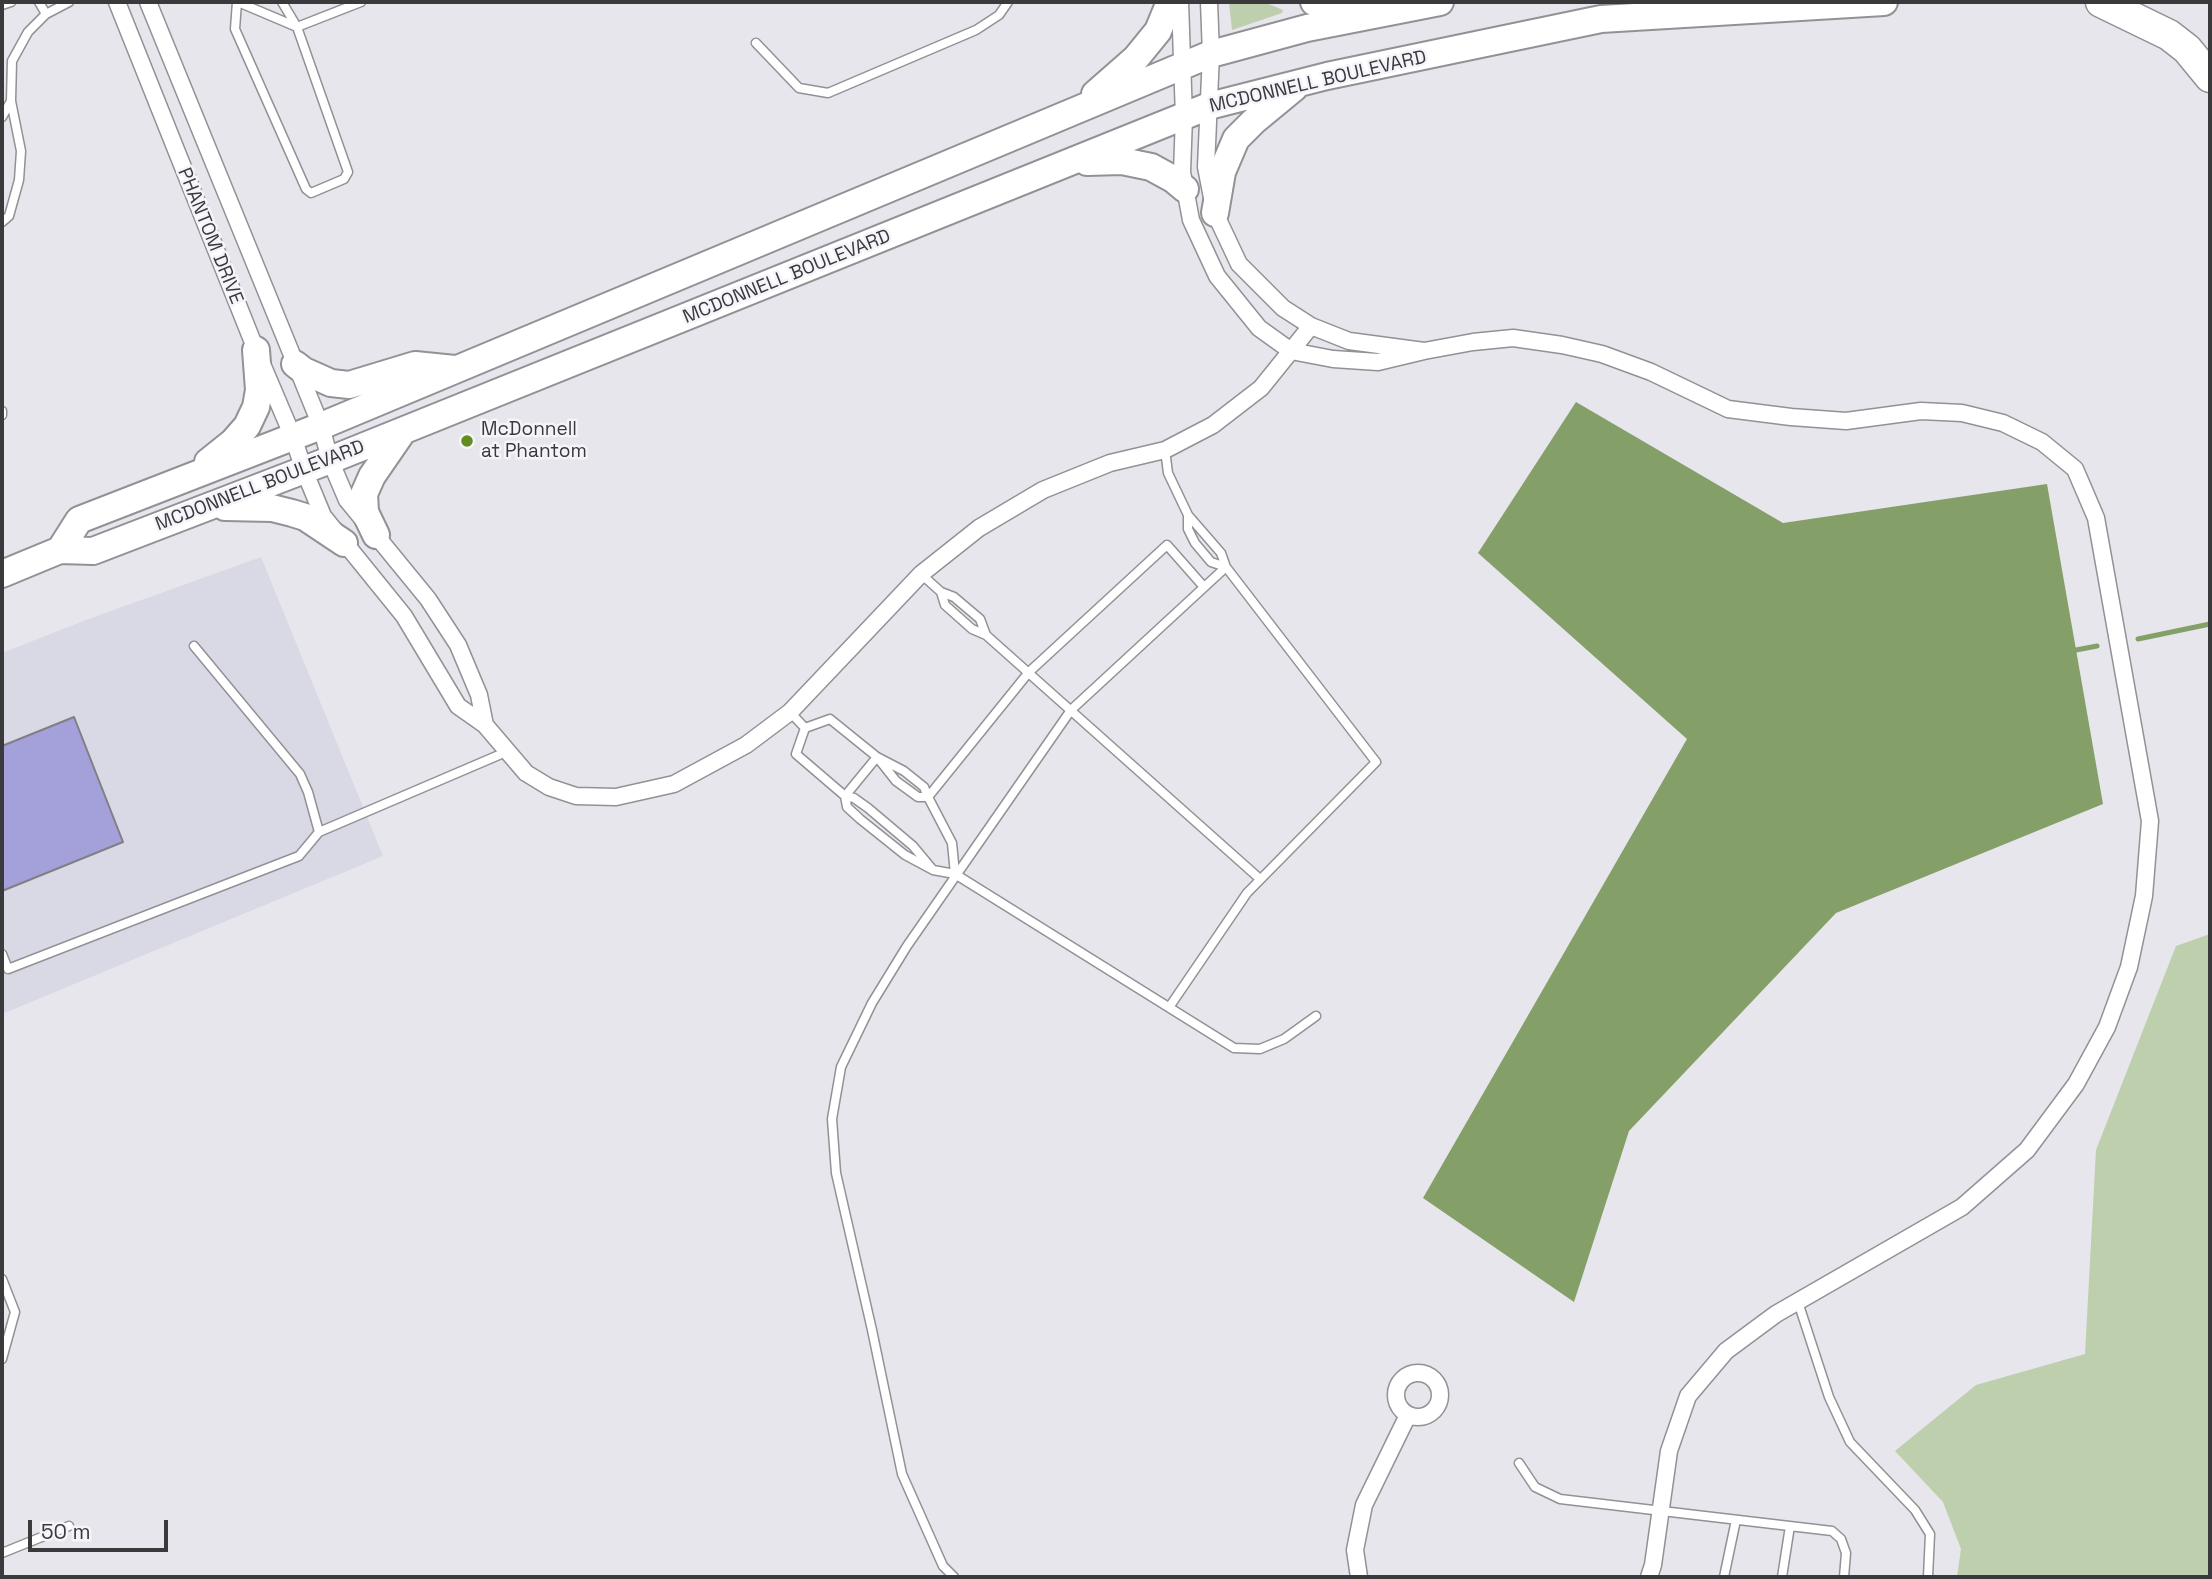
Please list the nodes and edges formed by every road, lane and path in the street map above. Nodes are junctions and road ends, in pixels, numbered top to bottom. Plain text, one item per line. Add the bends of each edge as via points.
1 (11, 2) edge
2 (39, 2) edge
3 (69, 2) edge
4 (117, 2) edge
5 (148, 2) edge
6 (237, 2) edge
7 (282, 2) edge
8 (360, 2) edge
9 (1008, 2) edge
10 (1170, 2) edge
11 (1180, 2) edge
12 (1209, 2) edge
13 (1314, 2) edge
14 (1440, 2) edge
15 (1884, 2) edge
16 (2101, 2) edge
17 (2, 5) edge
18 (339, 6) edge
19 (46, 14) junction
20 (1379, 14) junction
21 (298, 27) junction
22 (757, 43) dead end
23 (1211, 54) junction
24 (1182, 66) junction
25 (2210, 77) edge
26 (1300, 82) junction
27 (11, 101) junction
28 (1209, 106) junction
29 (1085, 107) junction
30 (2, 117) edge
31 (1184, 117) junction
32 (1071, 162) junction
33 (1185, 189) junction
34 (1215, 214) junction
35 (2, 222) edge
36 (1311, 326) junction
37 (256, 350) junction
38 (1291, 351) junction
39 (1424, 351) junction
40 (295, 364) junction
41 (456, 370) junction
42 (321, 426) junction
43 (404, 430) junction
44 (293, 437) junction
45 (1165, 450) junction
46 (330, 460) junction
47 (304, 470) junction
48 (191, 477) junction
49 (206, 508) junction
50 (376, 536) junction
51 (344, 542) junction
52 (60, 550) junction
53 (1226, 567) junction
54 (2, 574) edge
55 (921, 574) junction
56 (1204, 587) junction
57 (194, 646) dead end
58 (1029, 672) junction
59 (1071, 710) junction
60 (790, 712) junction
61 (485, 725) junction
62 (805, 728) junction
63 (506, 752) junction
64 (877, 757) junction
65 (845, 796) junction
66 (928, 797) junction
67 (319, 832) junction
68 (933, 870) junction
69 (955, 874) junction
70 (1260, 879) junction
71 (2, 954) edge
72 (1170, 1006) junction
73 (1316, 1016) dead end
74 (2, 1279) edge
75 (1798, 1302) junction
76 (2, 1359) edge
77 (1408, 1415) dead end
78 (1519, 1463) dead end
79 (1660, 1511) junction
80 (1736, 1520) junction
81 (69, 1526) dead end
82 (1790, 1526) junction
83 (2, 1553) edge
84 (954, 1577) edge
85 (1359, 1577) edge
86 (1649, 1577) edge
87 (1724, 1577) edge
88 (1782, 1577) edge
89 (1844, 1577) edge
90 (1928, 1577) edge

1 - 17 lane
2 - 19 lane
3 - 19 lane
4 - 37 street, PHANTOM DRIVE
5 - 40 street, PHANTOM DRIVE
6 - 21 lane
6 - 21 lane via 235,29 311,193 344,179 348,172
7 - 21 lane
8 - 18 lane
9 - 22 lane via 999,15 976,30 828,93 799,89
10 - 29 main road via 1158,31
11 - 24 street
12 - 23 street
13 - 20 main road
14 - 20 main road, MCDONNELL BOULEVARD
15 - 26 main road, MCDONNELL BOULEVARD via 1601,19
16 - 25 highway via 2169,35 2188,49
18 - 21 lane
19 - 27 lane via 28,32 12,61
20 - 23 main road, MCDONNELL BOULEVARD
23 - 24 main road, MCDONNELL BOULEVARD
23 - 28 street
24 - 29 main road, MCDONNELL BOULEVARD
24 - 31 street
26 - 28 main road, MCDONNELL BOULEVARD
26 - 34 main road via 1236,139 1222,172
27 - 30 lane
27 - 35 lane via 20,170 9,216
28 - 31 main road, MCDONNELL BOULEVARD
28 - 34 street via 1206,167
29 - 41 main road, MCDONNELL BOULEVARD
31 - 32 main road, MCDONNELL BOULEVARD
31 - 33 street
32 - 33 main road via 1151,167
32 - 43 main road, MCDONNELL BOULEVARD
33 - 38 street via 1191,220 1217,276 1259,328
34 - 36 street via 1239,264 1283,308
36 - 38 street
36 - 39 street via 1349,341
37 - 44 street, PHANTOM DRIVE
37 - 48 main road via 259,390 247,426
38 - 39 street via 1378,362
38 - 45 street via 1261,388 1223,418
39 - 75 street via 1513,338 1602,354 1728,409 1846,421 1921,411 1962,413 2003,423 2042,442 2075,469 2095,518 2150,821 2144,896 2129,967 2111,1015 2076,1084 2027,1150 1962,1207
40 - 41 main road via 331,383 349,385 415,365
40 - 42 street, PHANTOM DRIVE
41 - 42 main road, MCDONNELL BOULEVARD
42 - 44 main road, MCDONNELL BOULEVARD
42 - 46 street, PHANTOM DRIVE
43 - 46 main road, MCDONNELL BOULEVARD
43 - 50 main road via 364,494 365,512
44 - 47 street, PHANTOM DRIVE
44 - 48 main road, MCDONNELL BOULEVARD
45 - 53 lane via 1168,473 1188,515 1195,543 1211,562
45 - 55 street via 1110,463 1043,490 979,528
46 - 47 main road, MCDONNELL BOULEVARD
46 - 50 street, PHANTOM DRIVE via 347,500
47 - 49 main road, MCDONNELL BOULEVARD
47 - 51 street, PHANTOM DRIVE via 323,516
48 - 52 main road, MCDONNELL BOULEVARD via 79,520
49 - 51 main road via 272,508 305,517
49 - 52 main road, MCDONNELL BOULEVARD via 93,551
50 - 61 street, PHANTOM DRIVE via 428,599 458,645 479,695
51 - 61 street, PHANTOM DRIVE via 404,616 458,706
52 - 54 main road
53 - 56 lane
53 - 70 lane via 1376,762
55 - 58 lane via 980,619 986,635
55 - 60 street
56 - 58 lane via 1167,545
56 - 59 lane
57 - 67 lane via 300,774
58 - 59 lane
58 - 66 lane
59 - 69 lane
59 - 70 lane
60 - 62 lane
60 - 63 street via 746,745 674,784 616,797 576,796 549,787 526,773
61 - 63 street
62 - 64 lane via 830,719
62 - 65 lane via 796,754
63 - 67 lane
64 - 65 lane
64 - 66 lane via 904,771
65 - 68 lane via 868,808 913,846
65 - 68 lane via 847,807 860,819 905,855
66 - 69 lane via 952,844
67 - 71 lane via 299,856 34,959 8,969
68 - 69 lane
69 - 72 lane
69 - 84 lane via 872,1003 841,1067 832,1119 835,1173 902,1474 943,1566
70 - 72 lane
72 - 73 lane via 1234,1048 1260,1049 1284,1039
74 - 76 lane via 15,1312
75 - 79 street via 1726,1351 1688,1396 1669,1451
75 - 90 lane via 1829,1397 1850,1442 1915,1510 1930,1534
77 - 85 street via 1364,1505 1355,1550
78 - 79 lane via 1535,1487 1560,1499
79 - 80 lane
79 - 86 street
80 - 82 lane
80 - 87 lane
81 - 83 lane
82 - 88 lane
82 - 89 lane via 1832,1531 1841,1539 1846,1553

